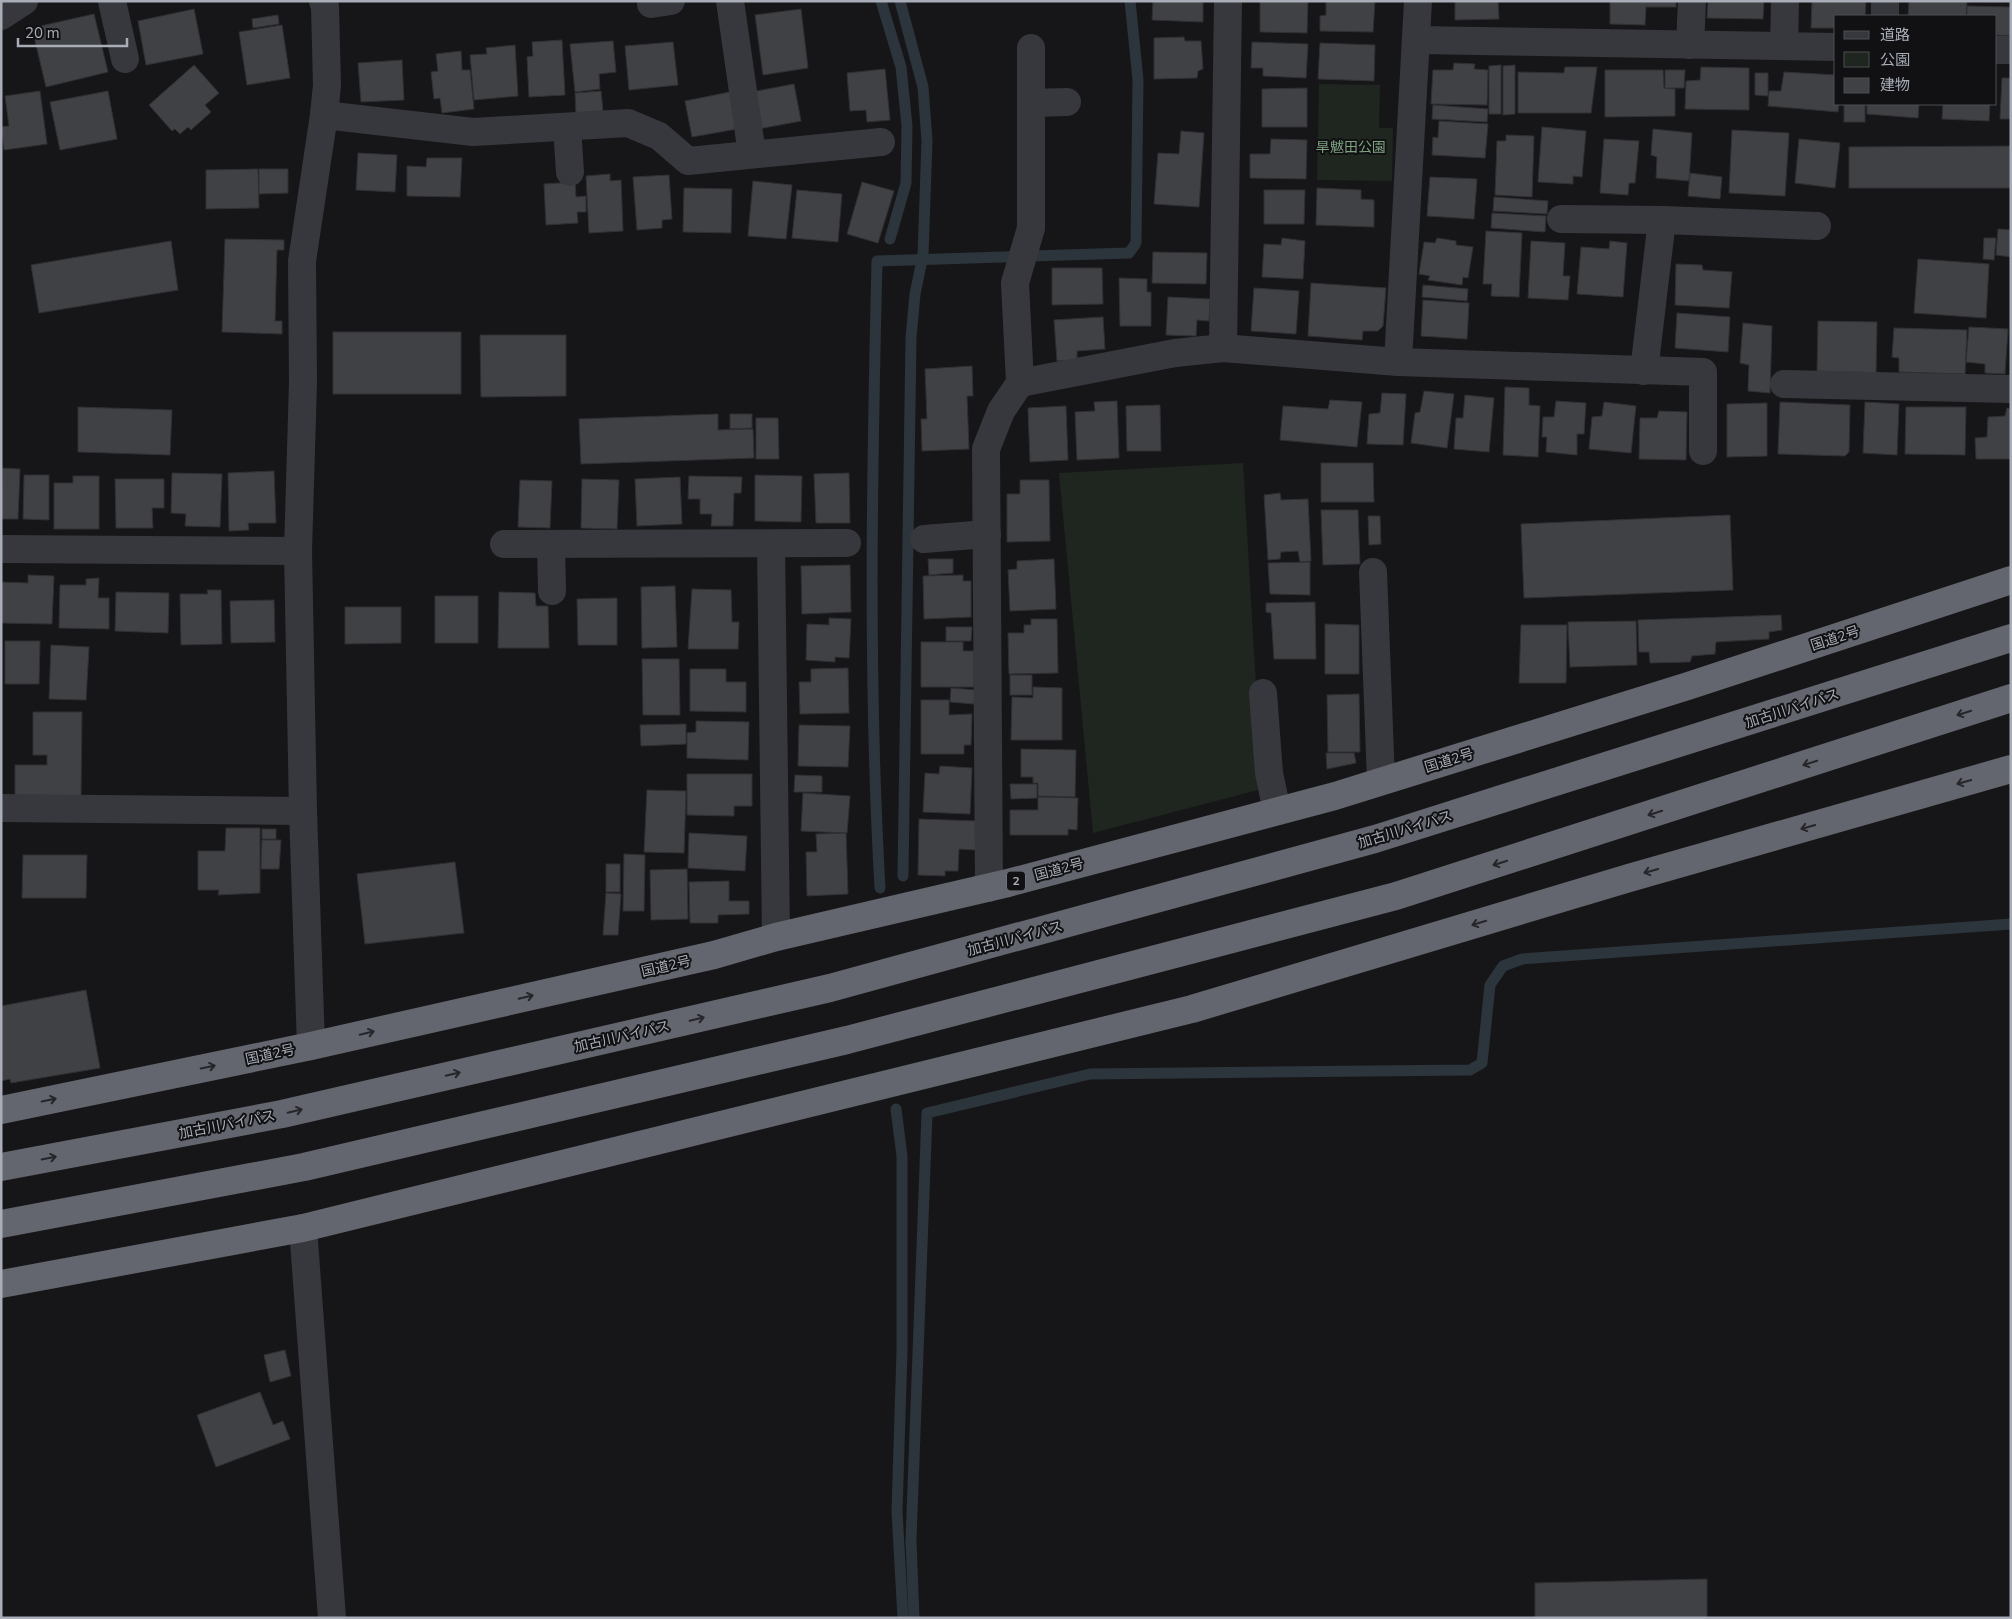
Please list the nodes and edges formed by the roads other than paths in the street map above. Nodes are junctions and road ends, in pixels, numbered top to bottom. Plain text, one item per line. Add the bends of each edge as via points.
1 (24, 1) edge
2 (112, 1) edge
3 (323, 1) edge
4 (730, 1) edge
5 (1228, 1) edge
6 (1418, 1) edge
7 (1692, 1) edge
8 (1785, 1) edge
9 (1885, 1) edge
10 (1885, 15) edge
11 (1, 16) edge
12 (1416, 40) junction
13 (1690, 45) junction
14 (1784, 46) junction
15 (1834, 47) edge
16 (1031, 48) dead end
17 (1997, 50) edge
18 (2011, 50) edge
19 (125, 59) dead end
20 (1031, 102) junction
21 (1067, 102) dead end
22 (324, 115) junction
23 (567, 127) junction
24 (881, 142) dead end
25 (752, 154) junction
26 (570, 172) dead end
27 (1561, 219) dead end
28 (1662, 220) junction
29 (1817, 226) dead end
30 (1224, 348) junction
31 (1398, 362) junction
32 (1644, 371) junction
33 (1020, 383) junction
34 (1784, 384) dead end
35 (2011, 389) edge
36 (1703, 450) dead end
37 (987, 534) junction
38 (924, 539) dead end
39 (847, 543) dead end
40 (504, 544) dead end
41 (551, 544) junction
42 (771, 544) junction
43 (1, 549) edge
44 (298, 550) junction
45 (1373, 572) dead end
46 (2011, 580) edge
47 (552, 591) dead end
48 (2011, 638) edge
49 (1263, 693) dead end
50 (2011, 698) edge
51 (2011, 769) edge
52 (1381, 781) junction
53 (1, 808) edge
54 (303, 811) junction
55 (1277, 811) junction
56 (990, 888) junction
57 (776, 937) junction
58 (311, 1046) junction
59 (1, 1110) edge
60 (1, 1168) edge
61 (1, 1224) edge
62 (302, 1228) junction
63 (1, 1284) edge
64 (332, 1618) edge

1 - 11 street
2 - 19 street
3 - 22 street via 327,85
4 - 25 street
5 - 30 street
6 - 12 street
7 - 13 street
8 - 14 street
9 - 10 street
12 - 13 street
12 - 31 street
13 - 14 street
14 - 15 street
16 - 20 street
17 - 18 street
20 - 21 street
20 - 33 street via 1031,228 1015,283
22 - 23 street via 473,132
22 - 44 street via 302,261 303,382
23 - 25 street via 628,123 659,136 688,161
23 - 26 street
24 - 25 street
27 - 28 street
28 - 29 street
28 - 32 street
30 - 31 street
30 - 33 street via 1175,353
31 - 32 street
32 - 36 street via 1703,372
33 - 37 street via 1001,410 986,449
34 - 35 street
37 - 38 street
37 - 56 street
39 - 42 street
40 - 41 street
41 - 42 street
41 - 47 street
42 - 57 street
43 - 44 street
44 - 54 street
45 - 52 street
46 - 52 highway, 国道2号 / 2 via 1688,686
60 -> 48 highway, 加古川バイパス via 282,1114 830,988 1376,839
49 - 55 street via 1269,773
50 -> 61 highway via 1396,896 886,1030 304,1167
51 -> 62 highway via 1620,880 1192,1009
52 - 55 highway, 国道2号 / 2
53 - 54 street
54 - 58 street
55 - 56 highway, 国道2号 / 2
56 - 57 highway, 国道2号 / 2
58 -> 57 highway, 国道2号 / 2 via 714,955
59 -> 58 highway, 国道2号 / 2
62 - 63 highway
62 - 64 street

